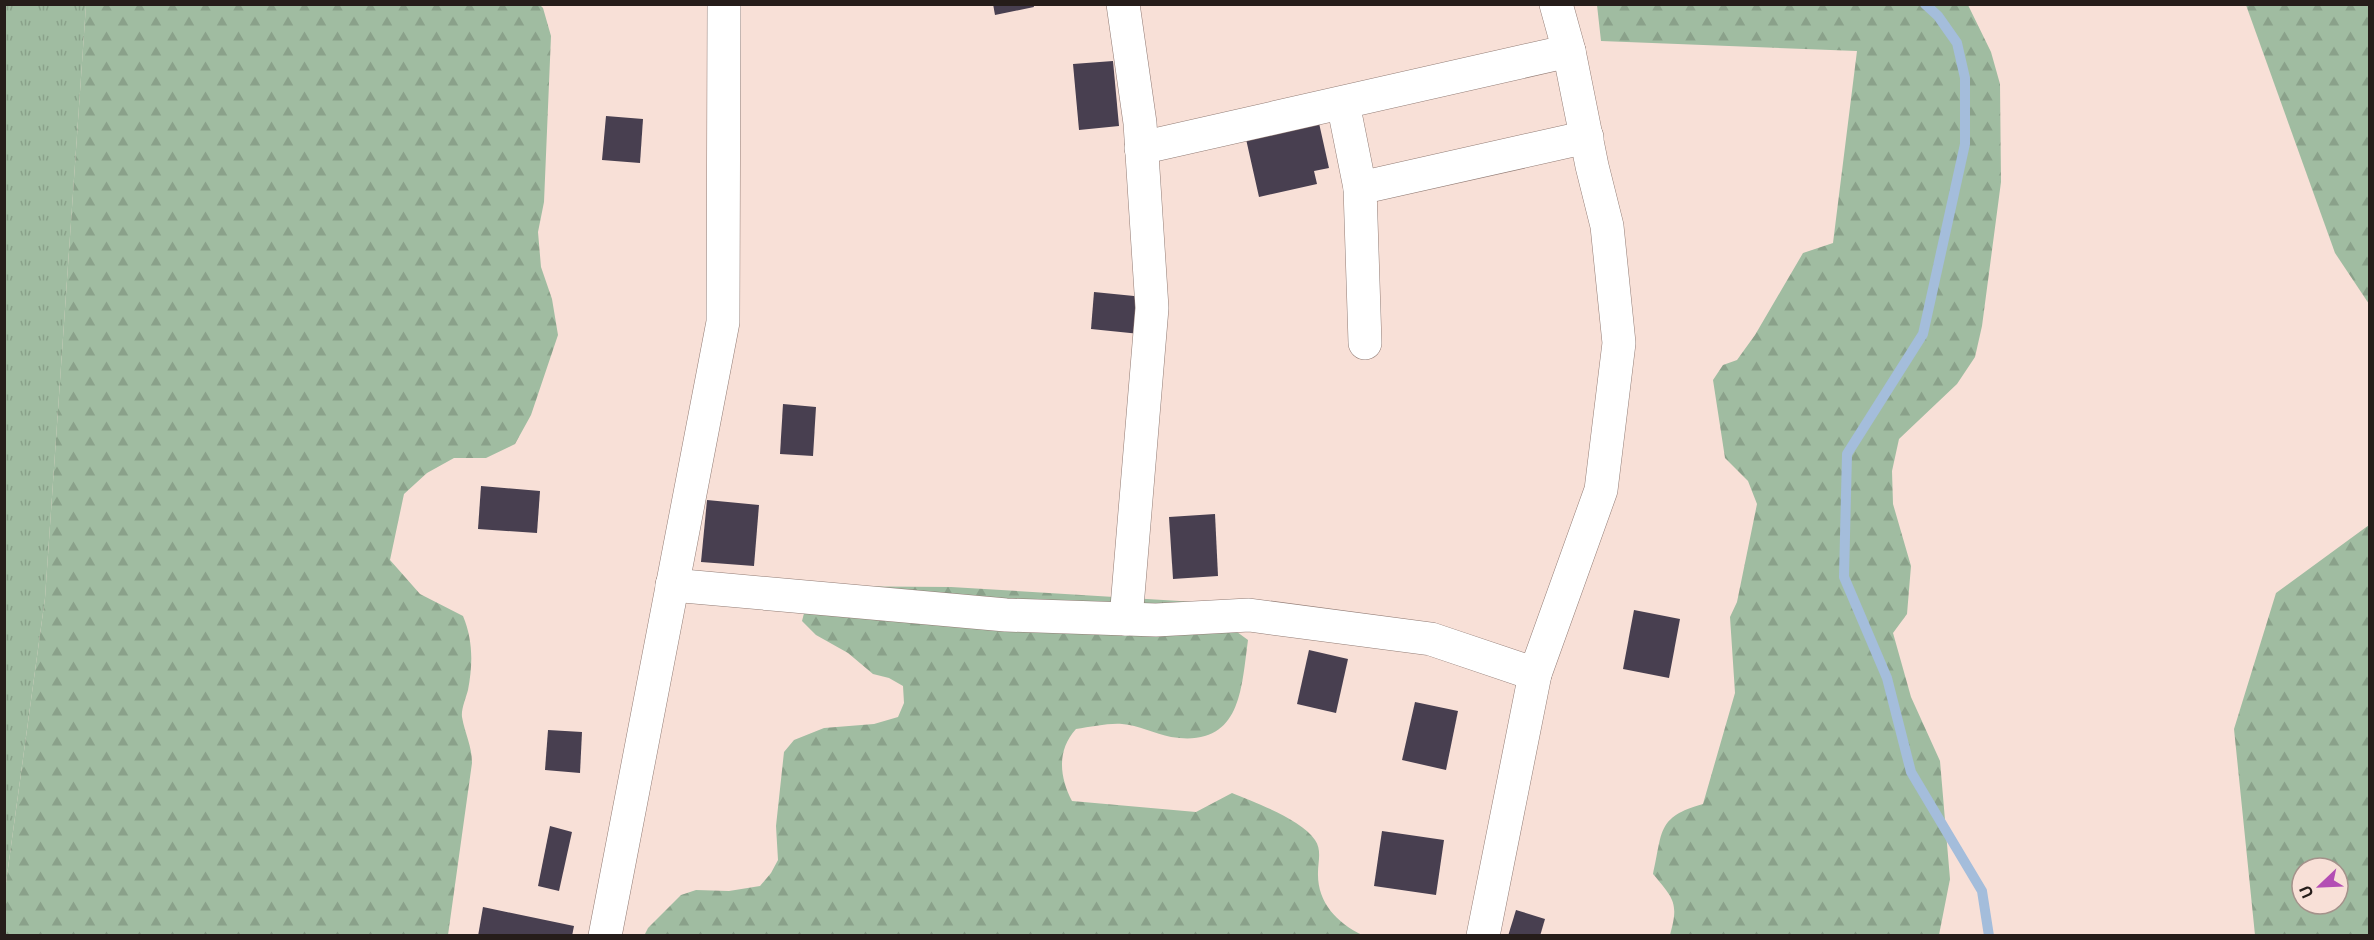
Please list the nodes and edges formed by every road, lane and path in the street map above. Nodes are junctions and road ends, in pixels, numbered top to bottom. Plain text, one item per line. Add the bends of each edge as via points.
1 (724, 4) edge
2 (1123, 4) edge
3 (1556, 4) edge
4 (1569, 51) junction
5 (1343, 103) junction
6 (1587, 137) junction
7 (1141, 148) junction
8 (1360, 188) junction
9 (1365, 343) dead end
10 (672, 585) junction
11 (1126, 619) junction
12 (1534, 674) junction
13 (605, 936) edge
14 (1483, 936) edge

1 - 10 street via 723,322
2 - 7 street
3 - 4 street
4 - 5 street
4 - 6 street
5 - 7 street
5 - 8 street
6 - 8 street
6 - 12 street via 1607,226 1619,343 1601,490
7 - 11 street via 1152,308
8 - 9 street
10 - 11 street via 1006,615
10 - 13 street
11 - 12 street via 1249,615 1323,624 1431,639
12 - 14 street

